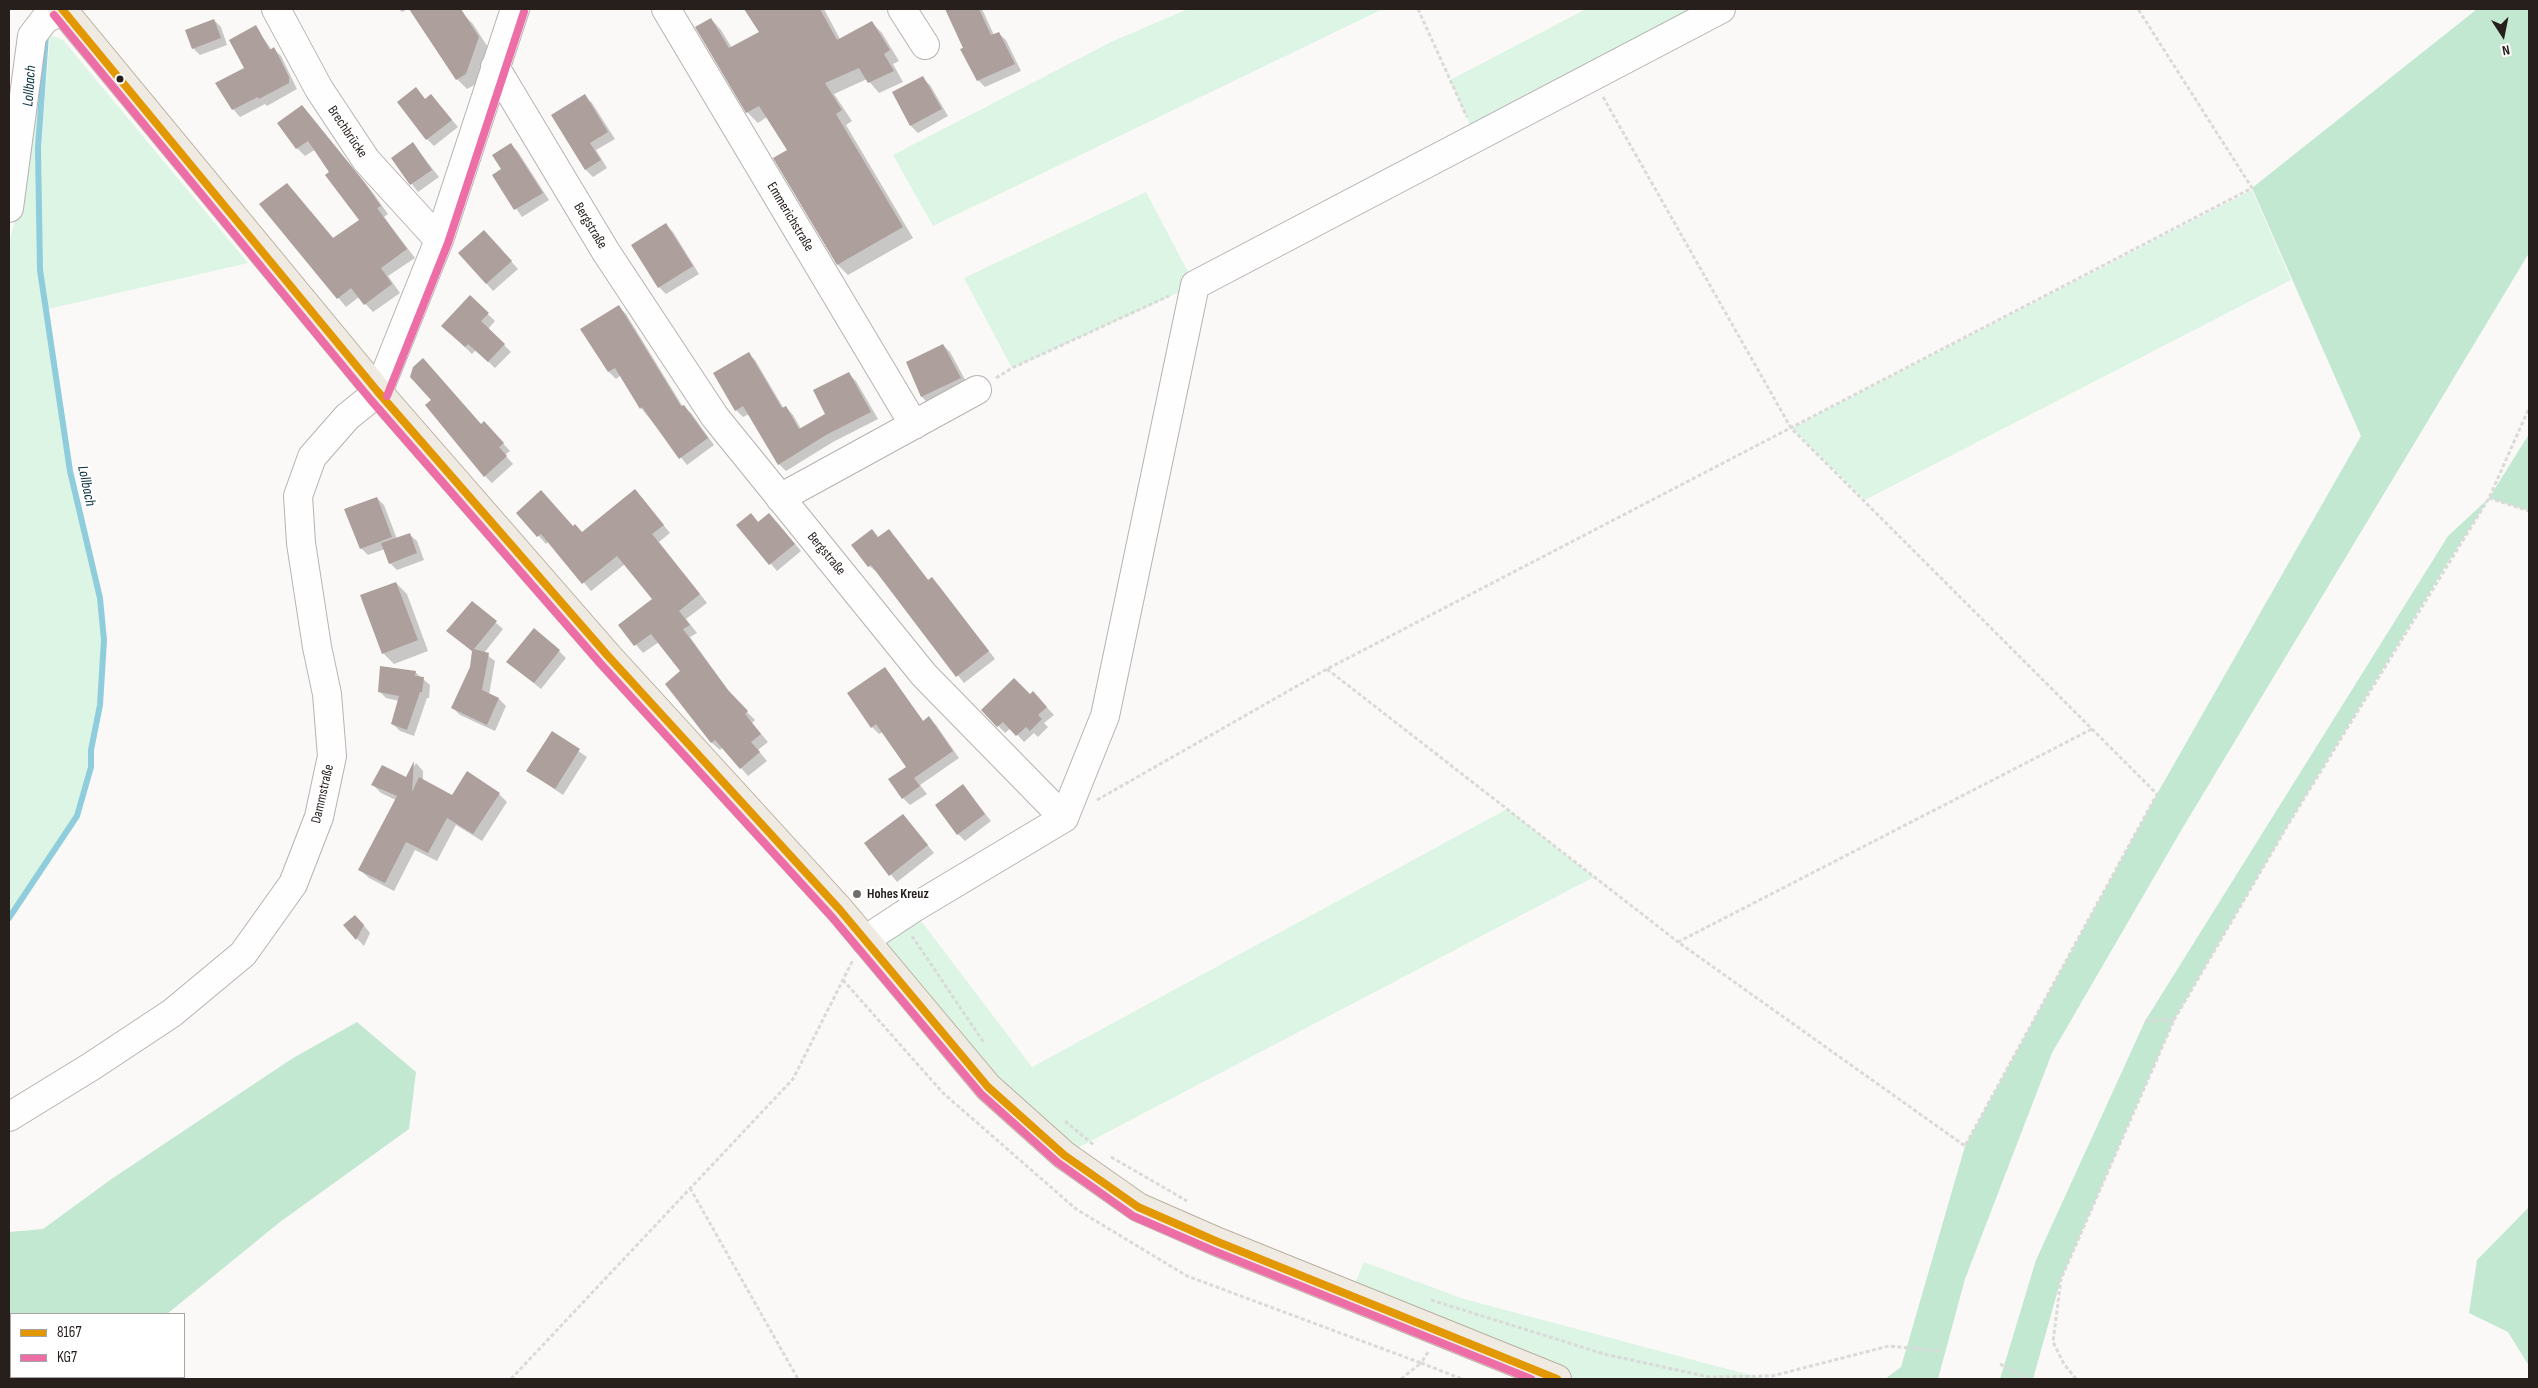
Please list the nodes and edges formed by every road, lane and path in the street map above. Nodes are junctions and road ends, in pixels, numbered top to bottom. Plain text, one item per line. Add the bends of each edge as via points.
1 (64, 9) edge
2 (276, 9) edge
3 (515, 9) edge
4 (666, 9) edge
5 (902, 9) edge
6 (1418, 9) edge
7 (1721, 9) edge
8 (2138, 9) edge
9 (925, 45) dead end
10 (495, 67) junction
11 (1592, 77) junction
12 (1476, 138) junction
13 (9, 208) edge
14 (440, 240) junction
15 (1195, 285) junction
16 (977, 390) joint
17 (378, 392) junction
18 (2529, 408) edge
19 (914, 425) junction
20 (1791, 428) junction
21 (780, 498) junction
22 (2489, 498) junction
23 (2529, 511) edge
24 (1327, 669) junction
25 (2092, 729) junction
26 (1064, 818) junction
27 (875, 933) junction
28 (1678, 942) junction
29 (2174, 1020) junction
30 (2145, 1021) dead end
31 (989, 1050) dead end
32 (1059, 1116) dead end
33 (9, 1117) edge
34 (1097, 1147) dead end
35 (1104, 1153) dead end
36 (690, 1188) junction
37 (1191, 1203) dead end
38 (1422, 1298) dead end
39 (1441, 1332) junction
40 (1940, 1351) dead end
41 (1421, 1363) junction
42 (2000, 1364) dead end
43 (511, 1379) edge
44 (798, 1379) edge
45 (1401, 1379) edge
46 (1462, 1379) edge
47 (1557, 1379) edge
48 (2030, 1379) edge
49 (2076, 1379) edge

1 - 13 street via 45,18 32,36
1 - 17 main road
2 - 14 street, Brechbrücke via 319,89 366,160
3 - 10 street
4 - 19 street, Emmerichstraße
5 - 9 street
6 - 12 path
7 - 11 street
8 - 20 path via 2252,188
10 - 14 street
10 - 21 street, Bergstraße via 606,252 715,417
11 - 12 street
11 - 20 path
12 - 15 street
14 - 17 street
15 - 16 path via 1012,368
15 - 26 street via 1105,716
16 - 19 street
17 - 27 main road via 608,656
17 - 33 street, Dammstraße via 347,417 312,457 298,496 308,591 327,694 332,756 320,817 293,884 243,954 172,1013
18 - 22 path
19 - 21 street
20 - 24 path
20 - 25 path
21 - 26 street, Bergstraße via 924,675
22 - 23 path
22 - 29 path via 2289,823
24 - 26 path
24 - 28 path
25 - 28 path
25 - 28 path via 2157,794 1964,1146
26 - 27 street
27 - 31 path via 910,933
27 - 36 path via 793,1079
27 - 39 main road via 903,984 988,1087 1064,1155 1138,1207
29 - 30 path
29 - 49 path via 2061,1279 2053,1342
32 - 34 path
35 - 37 path
36 - 43 path
36 - 44 path
38 - 40 path via 1604,1354 1709,1377 1772,1376 1889,1346
39 - 41 path
39 - 47 main road
41 - 45 path
41 - 46 path
42 - 48 path

